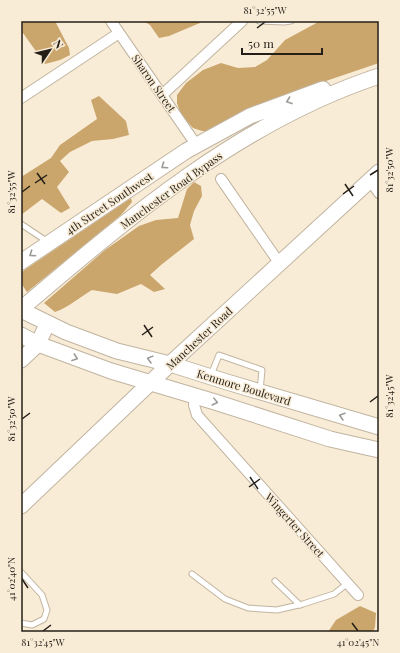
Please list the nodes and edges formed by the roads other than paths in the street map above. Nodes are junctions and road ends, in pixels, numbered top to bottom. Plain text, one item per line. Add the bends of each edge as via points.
1 (111, 21) edge
2 (242, 21) edge
3 (247, 21) edge
4 (259, 21) edge
5 (291, 21) edge
6 (119, 33) junction
7 (373, 78) edge
8 (162, 95) junction
9 (21, 98) edge
10 (197, 146) junction
11 (375, 176) edge
12 (221, 179) dead end
13 (379, 193) edge
14 (21, 224) edge
15 (49, 243) junction
16 (21, 262) edge
17 (280, 264) junction
18 (21, 309) edge
19 (47, 324) junction
20 (21, 335) edge
21 (38, 344) junction
22 (21, 360) edge
23 (170, 364) junction
24 (211, 377) junction
25 (150, 383) junction
26 (259, 392) junction
27 (195, 396) junction
28 (379, 427) edge
29 (379, 450) edge
30 (21, 506) edge
31 (21, 572) edge
32 (192, 574) dead end
33 (275, 581) dead end
34 (348, 584) junction
35 (358, 595) dead end
36 (300, 605) junction
37 (21, 623) edge

1 - 6 street, Sharon Street
2 - 3 lane
2 - 8 street
4 - 5 lane
6 - 8 street, Sharon Street
6 - 9 street
7 -> 10 main road, 4th Street Southwest via 338,84 285,102 240,121
7 - 18 main road, Manchester Road Bypass via 293,112 203,164 158,197
8 - 10 street, Sharon Street
10 -> 15 main road, 4th Street Southwest
11 - 13 street
11 - 17 main road, Manchester Road
12 - 17 street
14 - 15 lane
15 -> 16 main road, 4th Street Southwest
17 - 23 main road, Manchester Road
18 - 19 main road, Kenmore Boulevard
19 - 21 main road
23 -> 19 main road, Kenmore Boulevard via 117,351
20 - 21 main road, Kenmore Boulevard
21 - 22 main road
21 -> 25 main road, Kenmore Boulevard
23 - 24 main road, Kenmore Boulevard
23 - 25 main road, Manchester Road
24 - 26 main road, Kenmore Boulevard
24 - 26 lane via 220,355 262,370
25 - 27 main road, Kenmore Boulevard
25 - 30 main road, Manchester Road
28 -> 26 main road, Kenmore Boulevard
27 -> 29 main road, Kenmore Boulevard via 330,439
27 - 34 street, Wingerter Street via 197,415
31 - 37 lane via 42,595 47,610 44,619 32,625
32 - 36 lane via 225,599 248,608 277,610
33 - 36 lane
34 - 35 street, Wingerter Street
34 - 36 lane via 334,594

